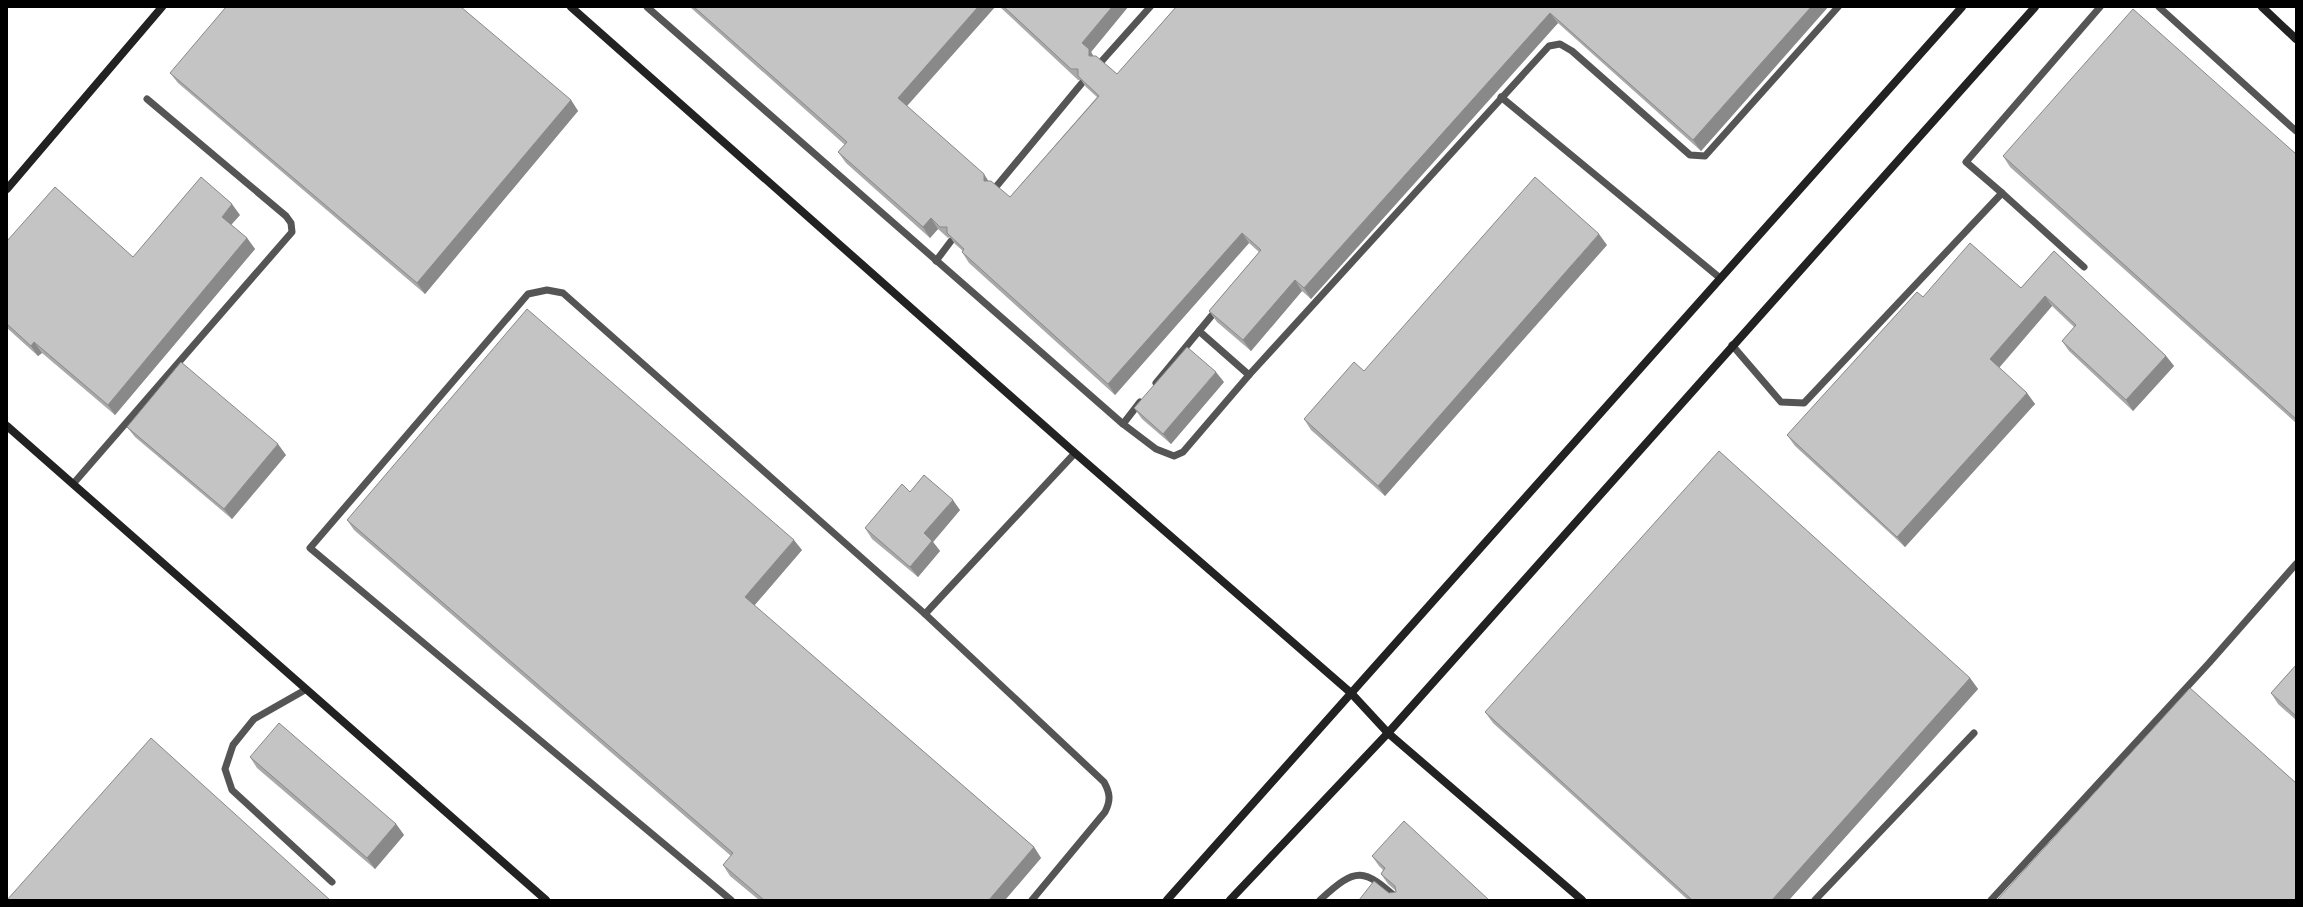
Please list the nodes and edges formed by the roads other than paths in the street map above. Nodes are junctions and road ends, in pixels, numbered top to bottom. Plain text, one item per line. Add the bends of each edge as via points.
1 (162, 7) edge
2 (571, 7) edge
3 (647, 7) edge
4 (1150, 7) edge
5 (1838, 7) edge
6 (1962, 7) edge
7 (2035, 7) edge
8 (2100, 7) edge
9 (2159, 7) edge
10 (2264, 8) edge
11 (2296, 39) edge
12 (1100, 63) edge
13 (1082, 83) edge
14 (1501, 97) junction
15 (147, 99) dead end
16 (2296, 131) edge
17 (995, 188) edge
18 (7, 189) edge
19 (2002, 193) junction
20 (952, 241) edge
21 (936, 261) junction
22 (2084, 267) dead end
23 (1720, 278) junction
24 (1224, 300) edge
25 (1200, 331) junction
26 (1732, 344) junction
27 (1249, 375) junction
28 (1122, 424) junction
29 (7, 426) edge
30 (1075, 453) junction
31 (73, 484) junction
32 (2296, 564) edge
33 (925, 614) junction
34 (305, 690) junction
35 (1351, 693) junction
36 (1388, 732) junction
37 (1974, 733) dead end
38 (332, 882) dead end
39 (546, 900) edge
40 (731, 900) edge
41 (1032, 900) edge
42 (1167, 900) edge
43 (1230, 900) edge
44 (1320, 900) edge
45 (1399, 900) edge
46 (1582, 900) edge
47 (1815, 900) edge
48 (1991, 900) edge

1 - 18 street
2 - 30 street
3 - 21 lane
4 - 12 lane
5 - 14 lane via 1705,156 1690,155 1572,51 1560,44 1549,46
6 - 23 street
7 - 26 street
8 - 19 lane via 1966,162
9 - 16 lane
10 - 11 street
13 - 17 lane
14 - 23 lane
14 - 27 lane
15 - 31 lane via 286,216 291,223 292,232
19 - 22 lane
19 - 26 lane via 1804,403 1781,402
20 - 21 lane
21 - 28 lane
23 - 35 street
24 - 25 lane
25 - 27 lane
25 - 28 lane
26 - 36 street
27 - 28 lane via 1183,452 1174,456 1156,449
29 - 31 street
30 - 33 lane
30 - 35 street
31 - 34 street
32 - 48 lane via 2209,663
33 - 40 lane via 563,293 547,290 528,294 310,548
33 - 41 lane via 1094,772 1109,790 1110,802 1105,812
34 - 38 lane via 254,720 233,745 225,769 232,790
34 - 39 street
35 - 36 street
35 - 42 street
36 - 43 street
36 - 46 street
37 - 47 lane
44 - 45 lane via 1340,882 1360,874 1376,879

